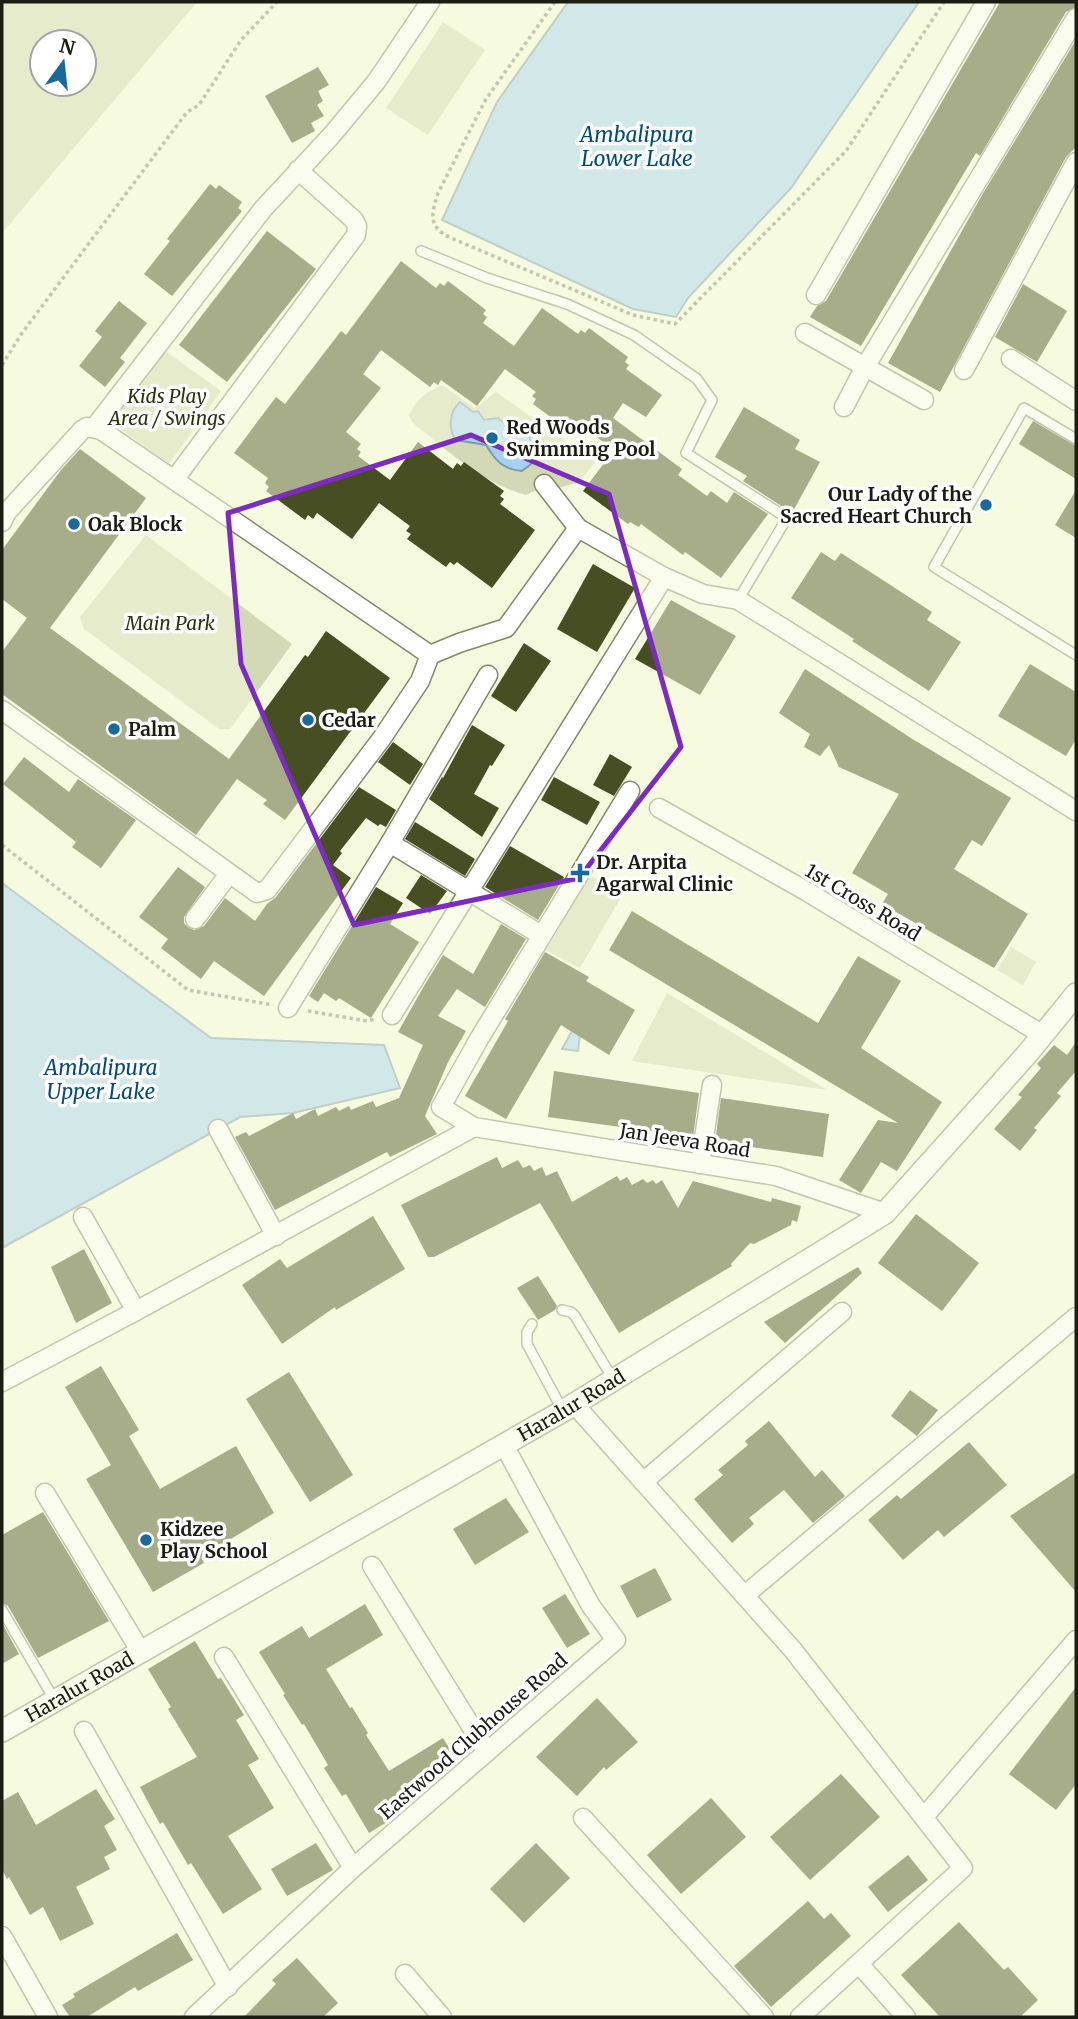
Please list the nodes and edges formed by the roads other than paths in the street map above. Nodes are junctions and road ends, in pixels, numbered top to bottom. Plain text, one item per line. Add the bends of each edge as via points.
1 (429, 2) edge
2 (986, 2) edge
3 (1076, 18) edge
4 (1076, 162) edge
5 (298, 170) junction
6 (421, 251) dead end
7 (816, 295) dead end
8 (805, 333) dead end
9 (1011, 359) dead end
10 (866, 367) junction
11 (964, 370) dead end
12 (924, 400) dead end
13 (1076, 401) edge
14 (844, 407) dead end
15 (94, 428) junction
16 (1076, 439) edge
17 (174, 480) junction
18 (544, 484) dead end
19 (2, 522) edge
20 (578, 528) junction
21 (664, 577) junction
22 (737, 600) junction
23 (430, 655) junction
24 (1076, 655) edge
25 (488, 675) dead end
26 (2, 710) edge
27 (630, 791) dead end
28 (659, 808) dead end
29 (1076, 811) edge
30 (390, 843) junction
31 (229, 874) junction
32 (470, 891) junction
33 (195, 919) dead end
34 (541, 935) junction
35 (1076, 994) edge
36 (289, 1008) road end
37 (392, 1015) road end
38 (1043, 1035) junction
39 (712, 1085) dead end
40 (474, 1127) junction
41 (218, 1129) dead end
42 (699, 1164) junction
43 (885, 1213) junction
44 (83, 1217) dead end
45 (276, 1236) junction
46 (562, 1310) dead end
47 (136, 1311) junction
48 (842, 1312) dead end
49 (1076, 1317) edge
50 (532, 1324) dead end
51 (614, 1380) junction
52 (2, 1382) edge
53 (568, 1408) junction
54 (504, 1445) junction
55 (643, 1482) junction
56 (45, 1493) dead end
57 (372, 1566) dead end
58 (745, 1595) junction
59 (2, 1610) edge
60 (141, 1652) junction
61 (1073, 1653) edge
62 (224, 1657) dead end
63 (55, 1701) junction
64 (2, 1731) edge
65 (84, 1731) dead end
66 (487, 1752) junction
67 (583, 1818) dead end
68 (924, 1818) junction
69 (353, 1868) junction
70 (2, 1936) edge
71 (860, 1965) junction
72 (405, 1975) dead end
73 (228, 1987) junction
74 (48, 2017) edge
75 (194, 2017) edge
76 (442, 2017) edge
77 (764, 2017) edge
78 (800, 2017) edge
79 (906, 2017) edge

1 - 5 street via 376,82
2 - 7 street
3 - 10 street
4 - 11 street
5 - 15 street
5 - 17 street via 354,220 356,234
6 - 22 lane via 568,304 634,335 697,379 712,400 686,453 787,518
8 - 10 street
9 - 13 street
10 - 12 street
10 - 14 street
15 - 17 street
15 - 19 street via 82,430
16 - 24 lane via 1024,408 934,567
17 - 23 street
18 - 20 street
20 - 21 street
20 - 23 street via 506,628
21 - 22 street via 703,594
21 - 32 street
22 - 29 street
23 - 31 street via 420,681 382,738 267,890 257,893
25 - 30 street
26 - 31 street
27 - 34 street
28 - 38 street, 1st Cross Road
30 - 32 street
30 - 36 street
31 - 33 street
32 - 34 street
32 - 37 street
34 - 40 street via 441,1107
35 - 38 street, Haralur Road
38 - 43 street, Haralur Road
39 - 42 street
40 - 42 street, Jan Jeeva Road
40 - 45 street
41 - 45 street
42 - 43 street, Jan Jeeva Road via 776,1176
43 - 51 street, Haralur Road
44 - 47 street
45 - 47 street
46 - 51 lane via 575,1316
47 - 52 street
48 - 55 street
49 - 58 street
50 - 53 lane via 527,1344
51 - 53 street, Haralur Road
53 - 54 street, Haralur Road
53 - 55 street
54 - 60 street, Haralur Road
54 - 66 street, Eastwood Clubhouse Road via 591,1606 616,1640
55 - 58 street
56 - 60 street
57 - 66 street
58 - 68 street
59 - 63 lane
60 - 63 street, Haralur Road
61 - 68 street
62 - 69 street
63 - 64 street, Haralur Road
65 - 73 street
66 - 69 street, Eastwood Clubhouse Road
67 - 77 street
68 - 71 street via 963,1868
69 - 73 street, Eastwood Clubhouse Road
70 - 74 street
71 - 78 street
71 - 79 street
72 - 76 street
73 - 75 street, Eastwood Clubhouse Road

